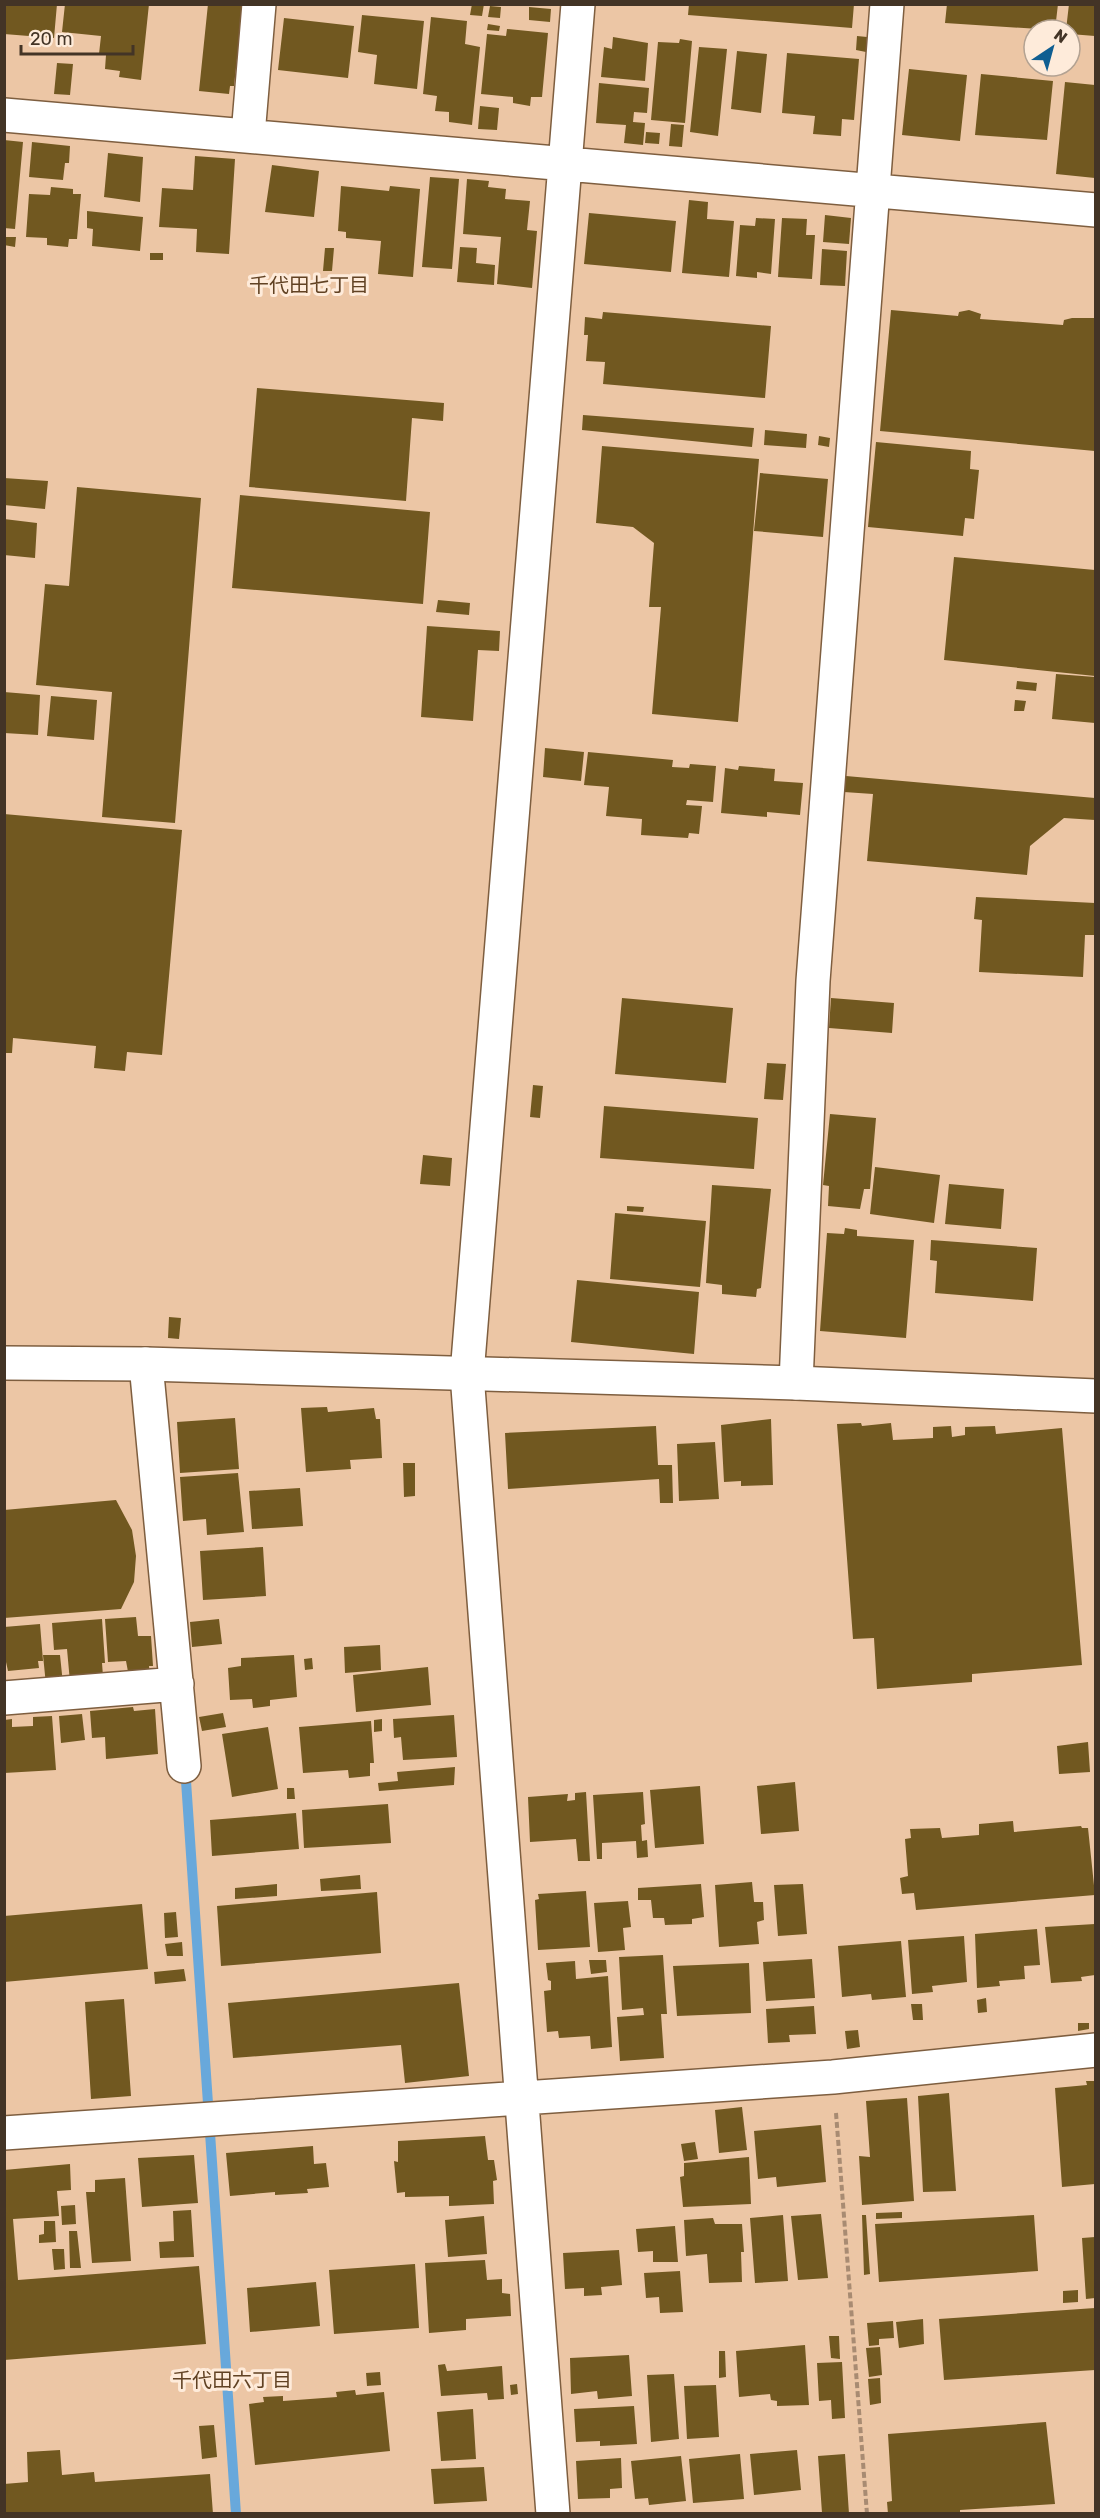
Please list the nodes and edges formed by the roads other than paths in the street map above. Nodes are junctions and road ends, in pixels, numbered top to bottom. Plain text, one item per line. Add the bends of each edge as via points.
1 (259, 4) edge
2 (578, 4) edge
3 (887, 4) edge
4 (4, 115) edge
5 (248, 135) junction
6 (564, 162) junction
7 (872, 189) junction
8 (1095, 210) edge
9 (4, 1363) edge
10 (146, 1364) junction
11 (467, 1374) junction
12 (796, 1383) junction
13 (1095, 1396) edge
14 (177, 1684) junction
15 (4, 1698) edge
16 (184, 1766) dead end
17 (1095, 2050) edge
18 (522, 2097) junction
19 (4, 2133) edge
20 (553, 2514) edge

1 - 5 street
2 - 6 street
3 - 7 street
4 - 5 street
5 - 6 street
6 - 7 street
6 - 11 street
7 - 8 street
7 - 12 street via 813,981
9 - 10 street
10 - 11 street
10 - 14 street
11 - 12 street
11 - 18 street
12 - 13 street
14 - 15 street
14 - 16 street
17 - 18 street via 833,2077
18 - 19 street
18 - 20 street

